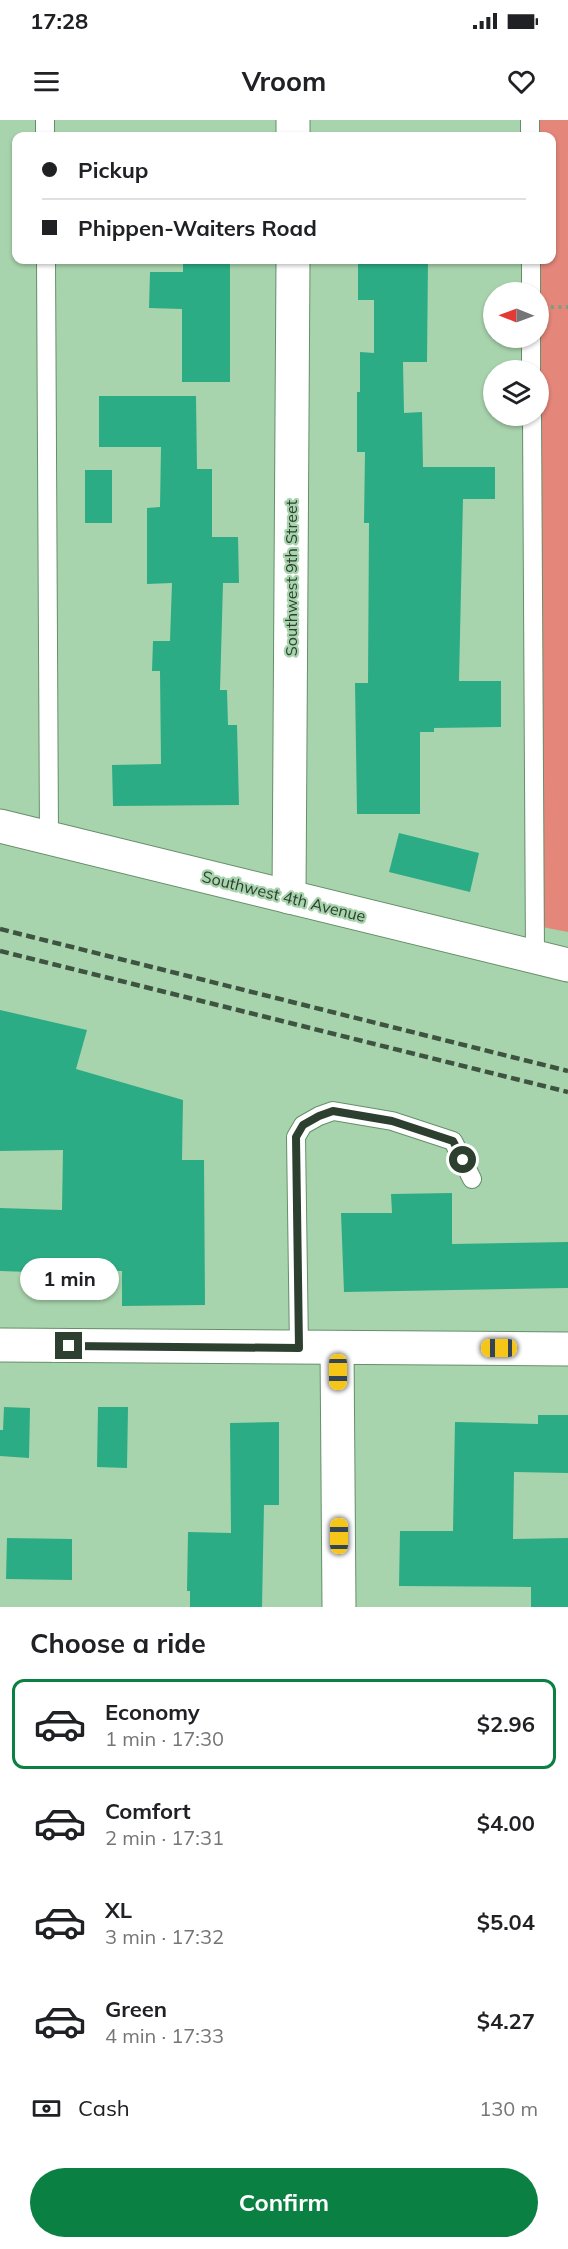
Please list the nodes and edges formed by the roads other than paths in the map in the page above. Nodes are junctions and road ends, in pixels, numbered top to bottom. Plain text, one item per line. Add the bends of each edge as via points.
1 (46, 264) edge
2 (292, 264) edge
3 (531, 264) edge
4 (531, 282) edge
5 (532, 426) edge
6 (0, 826) edge
7 (49, 838) junction
8 (289, 897) junction
9 (535, 957) junction
10 (568, 965) edge
11 (472, 1179) dead end
12 (0, 1345) edge
13 (299, 1348) junction
14 (338, 1348) junction
15 (568, 1348) edge
16 (339, 1607) edge

1 - 7 lane
2 - 8 street, Southwest 9th Street
3 - 4 lane
5 - 9 lane
6 - 7 street, Southwest 4th Avenue
7 - 8 street, Southwest 4th Avenue
8 - 9 street, Southwest 4th Avenue
9 - 10 street, Southwest 4th Avenue
11 - 13 lane via 453,1141 392,1121 333,1111 303,1125 296,1137
12 - 13 street
13 - 14 street
14 - 15 street
14 - 16 street

